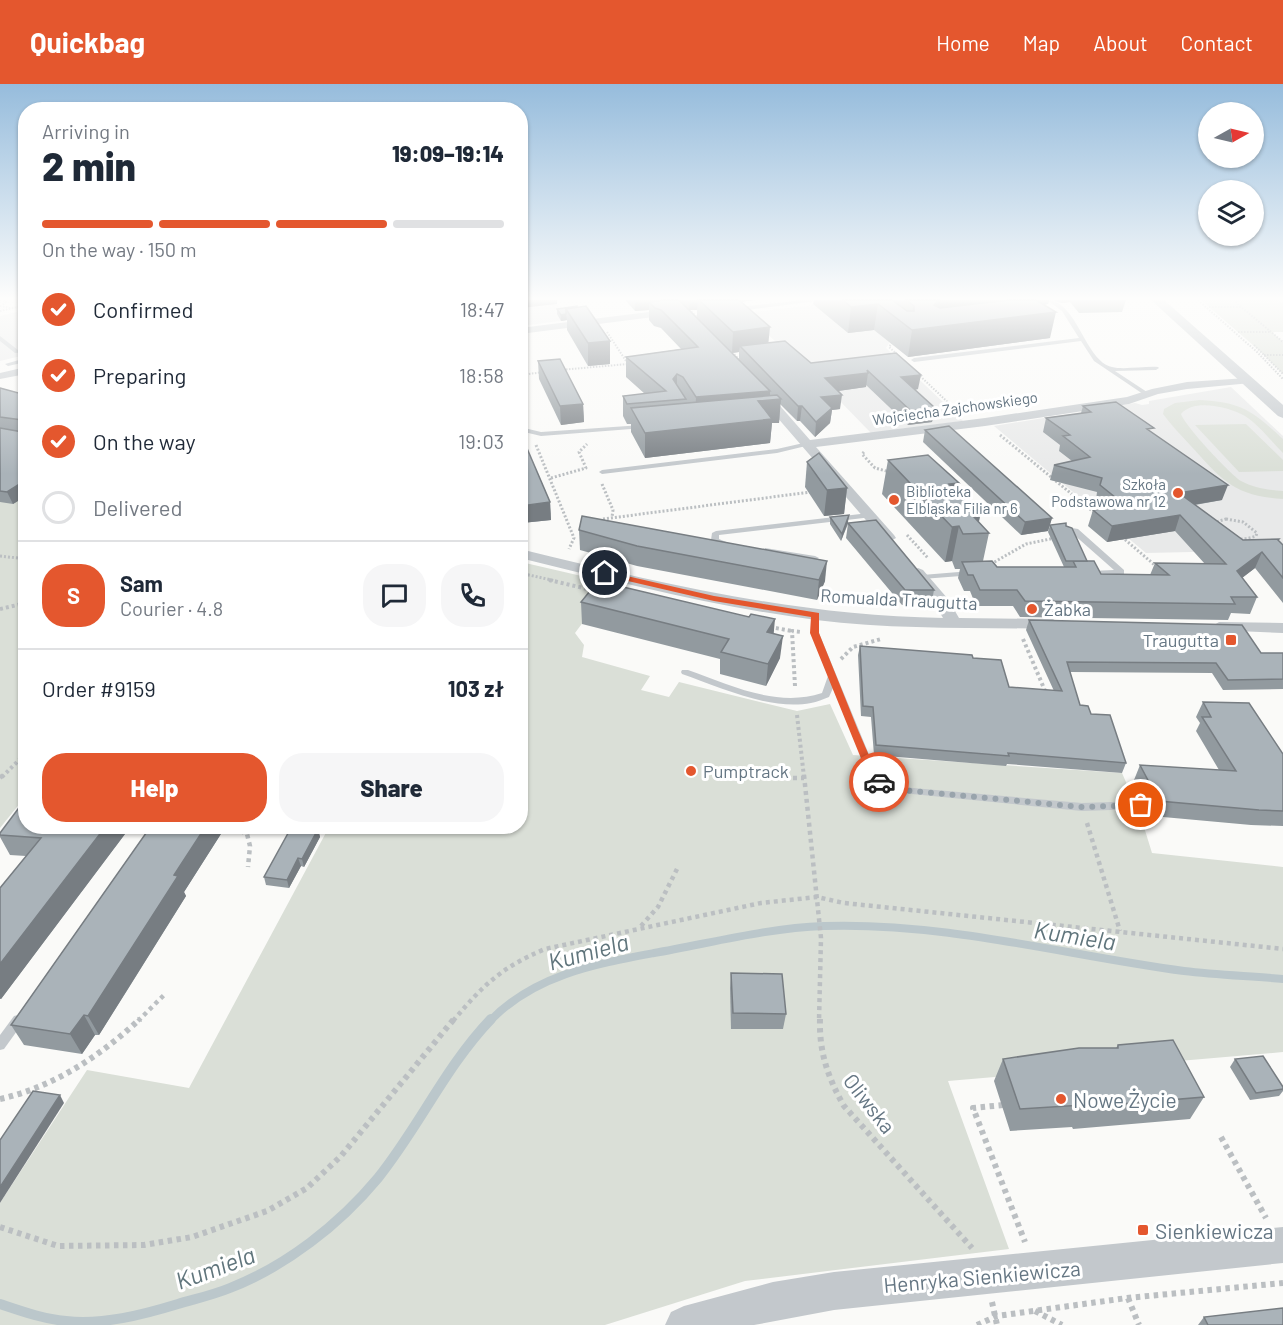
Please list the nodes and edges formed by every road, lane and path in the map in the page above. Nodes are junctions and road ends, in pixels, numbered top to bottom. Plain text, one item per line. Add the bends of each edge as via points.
1 (624, 358) edge
2 (901, 358) edge
3 (931, 358) edge
4 (1095, 358) edge
5 (1221, 358) edge
6 (1263, 358) edge
7 (1267, 358) edge
8 (914, 360) dead end
9 (18, 362) edge
10 (906, 363) edge
11 (8, 364) dead end
12 (1156, 368) dead end
13 (1108, 369) junction
14 (562, 370) junction
15 (914, 370) edge
16 (18, 372) edge
17 (1260, 373) dead end
18 (528, 374) edge
19 (1283, 374) edge
20 (0, 376) edge
21 (1283, 379) edge
22 (567, 380) edge
23 (1247, 381) junction
24 (754, 384) edge
25 (1145, 393) junction
26 (1283, 395) edge
27 (1283, 413) edge
28 (985, 422) junction
29 (971, 424) junction
30 (649, 427) edge
31 (528, 431) edge
32 (594, 431) junction
33 (855, 438) junction
34 (534, 440) dead end
35 (808, 444) junction
36 (602, 472) dead end
37 (897, 474) edge
38 (551, 478) junction
39 (600, 480) dead end
40 (812, 491) edge
41 (869, 515) junction
42 (612, 517) junction
43 (603, 519) edge
44 (1104, 521) edge
45 (1205, 521) edge
46 (1213, 523) junction
47 (1069, 529) edge
48 (1064, 537) edge
49 (1122, 537) edge
50 (732, 544) edge
51 (896, 546) edge
52 (763, 549) edge
53 (566, 555) dead end
54 (0, 556) edge
55 (528, 556) edge
56 (18, 558) edge
57 (815, 558) edge
58 (909, 562) edge
59 (1158, 568) edge
60 (986, 569) joint
61 (1075, 573) edge
62 (922, 577) junction
63 (18, 605) edge
64 (0, 609) edge
65 (815, 615) junction
66 (953, 622) junction
67 (1068, 624) edge
68 (1206, 627) edge
69 (1283, 628) edge
70 (815, 633) junction
71 (886, 638) dead end
72 (1016, 639) dead end
73 (1023, 639) junction
74 (1034, 639) edge
75 (685, 672) dead end
76 (832, 677) junction
77 (1046, 693) edge
78 (796, 707) junction
79 (18, 761) edge
80 (0, 778) edge
81 (785, 778) dead end
82 (804, 778) junction
83 (1141, 805) dead end
84 (1082, 807) junction
85 (248, 834) edge
86 (248, 867) dead end
87 (677, 869) dead end
88 (817, 897) junction
89 (641, 927) junction
90 (1120, 931) junction
91 (1283, 949) edge
92 (164, 995) dead end
93 (23, 1012) edge
94 (0, 1045) edge
95 (0, 1099) edge
96 (1003, 1105) dead end
97 (1221, 1137) dead end
98 (0, 1227) edge
99 (1275, 1233) edge
100 (1026, 1247) dead end
101 (976, 1253) dead end
102 (1283, 1283) edge
103 (1127, 1298) junction
104 (1034, 1311) junction
105 (997, 1316) junction
106 (684, 1325) edge
107 (977, 1325) edge
108 (997, 1325) edge
109 (1062, 1325) edge
110 (1138, 1325) edge

1 - 14 path via 628,364
2 - 10 path
3 - 8 lane
4 - 13 lane
5 - 23 street
6 - 21 path
7 - 19 path
9 - 11 lane
12 - 13 lane
13 - 25 lane
14 - 18 path
14 - 22 path
15 - 29 path
16 - 20 street
17 - 26 street
23 - 25 street, Wojciecha Zajchowskiego
23 - 27 street
24 - 35 street
25 - 28 street, Wojciecha Zajchowskiego via 1129,400
28 - 29 street, Wojciecha Zajchowskiego
28 - 44 path
29 - 33 street, Wojciecha Zajchowskiego
30 - 32 lane
31 - 32 lane via 541,434
32 - 38 path via 579,453 586,468
33 - 35 street, Wojciecha Zajchowskiego
33 - 37 path via 866,449 862,454 875,468
34 - 38 path
35 - 36 lane
35 - 41 street
38 - 53 path via 574,538
39 - 42 path via 613,510
40 - 42 path
41 - 50 lane via 722,531 714,536 715,540
41 - 51 street
42 - 43 path
45 - 46 path
46 - 46 path via 1219,533 1233,538 1252,538 1257,533 1240,520 1220,519
47 - 61 lane via 1121,572
48 - 60 path via 1026,544
49 - 59 path
52 - 57 lane
54 - 56 path
55 - 65 street, Romualda Traugutta via 714,599
58 - 62 street
60 - 62 lane
62 - 66 street
63 - 64 path
65 - 66 street, Romualda Traugutta via 891,622
65 - 70 lane
66 - 67 street, Romualda Traugutta
68 - 69 street
70 - 76 lane
70 - 78 path via 792,631
71 - 76 path via 864,642 844,653
72 - 73 path
73 - 74 path
73 - 77 path
75 - 78 lane
76 - 78 lane via 826,695
76 - 84 lane via 873,776 883,786
78 - 82 path
79 - 80 path
81 - 82 path
82 - 88 path
83 - 84 lane
84 - 90 path
85 - 86 path
87 - 89 path via 658,907
88 - 89 path via 761,903
88 - 90 path
88 - 101 path, Oliwska via 822,941 819,1048 830,1086
89 - 98 path via 545,949 516,961 490,979 341,1156 307,1188 267,1211 192,1237 144,1245 58,1246
90 - 91 path
92 - 95 path via 144,1018 100,1051 43,1087
93 - 94 lane
96 - 100 path via 973,1108
97 - 99 path
99 - 106 street, Henryka Sienkiewicza via 773,1301
102 - 103 path
103 - 104 path
103 - 110 path
104 - 105 path
104 - 109 path
105 - 107 path
105 - 108 path

